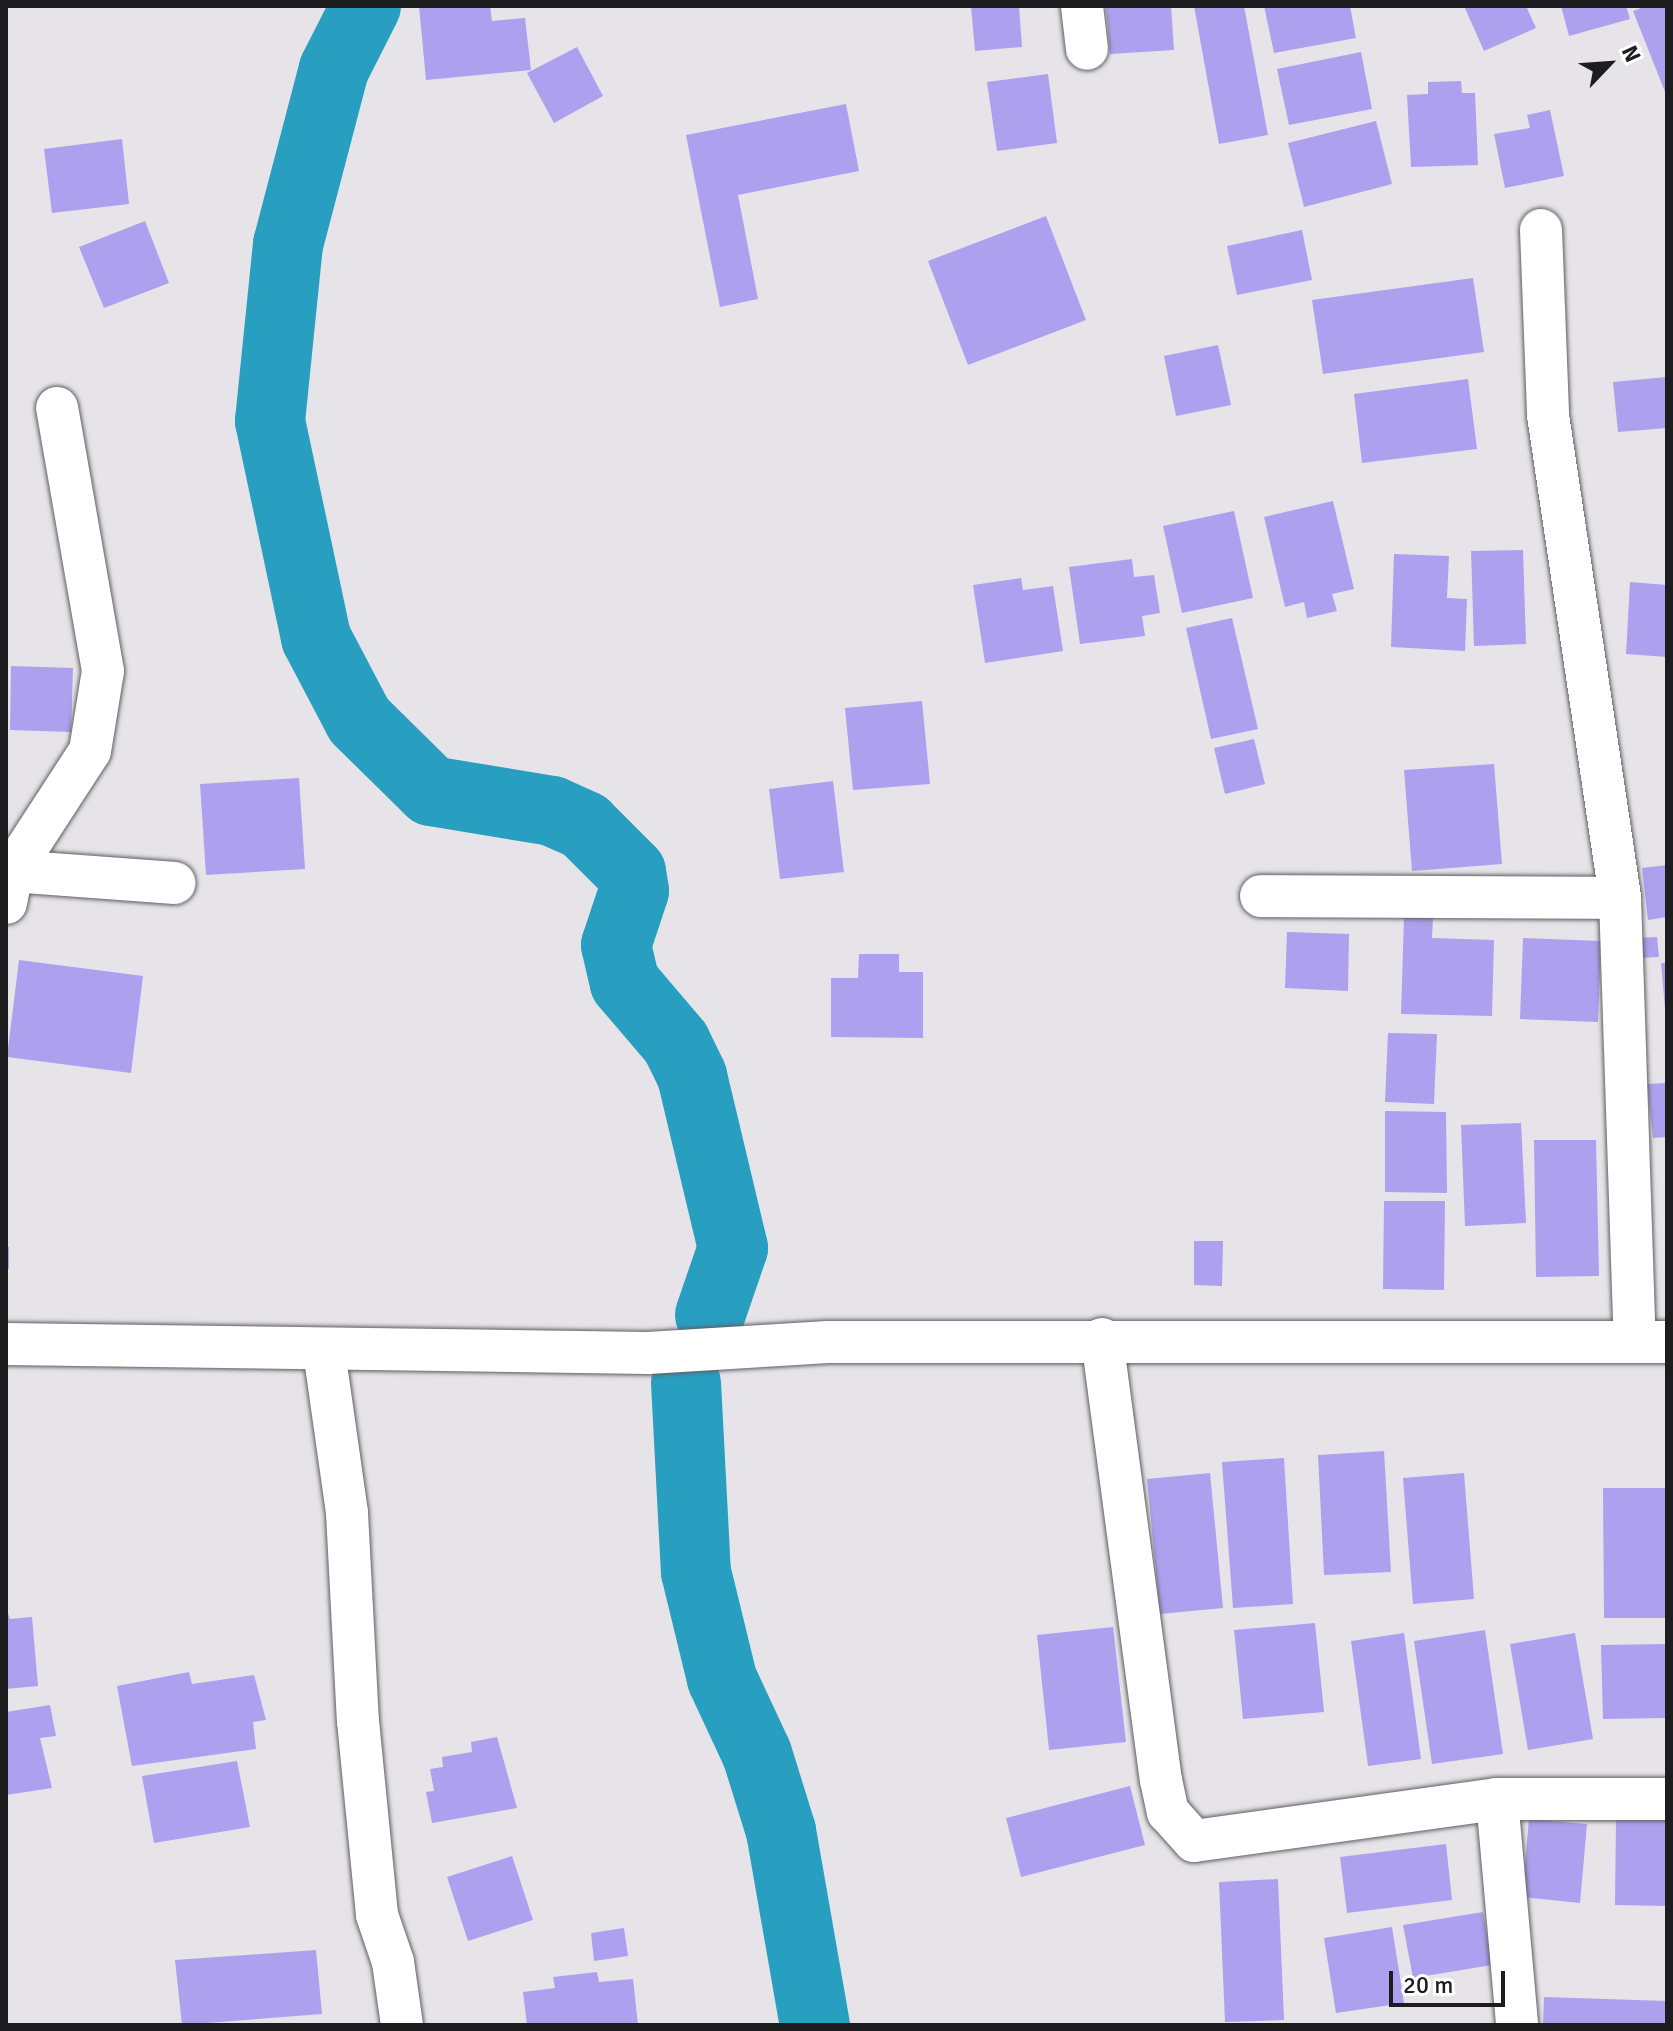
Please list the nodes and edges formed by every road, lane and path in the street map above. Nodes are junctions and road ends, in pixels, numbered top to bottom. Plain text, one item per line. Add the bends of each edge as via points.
1 (1082, 6) edge
2 (1087, 49) dead end
3 (1541, 230) dead end
4 (57, 408) dead end
5 (175, 883) dead end
6 (9, 887) edge
7 (1261, 896) dead end
8 (1620, 898) junction
9 (1102, 1339) junction
10 (1651, 1341) edge
11 (6, 1344) edge
12 (324, 1351) junction
13 (1497, 1799) junction
14 (1667, 1799) edge
15 (402, 2025) edge
16 (1517, 2025) edge

1 - 2 street
3 - 8 street via 1548,415
4 - 6 street via 103,671 90,751
5 - 6 street
7 - 8 street
8 - 10 street
9 - 10 street
9 - 12 street via 828,1342 648,1353
9 - 13 street via 1168,1812 1194,1841
11 - 12 street
12 - 15 street via 347,1513 358,1721 377,1915 393,1962
13 - 14 street
13 - 16 street

